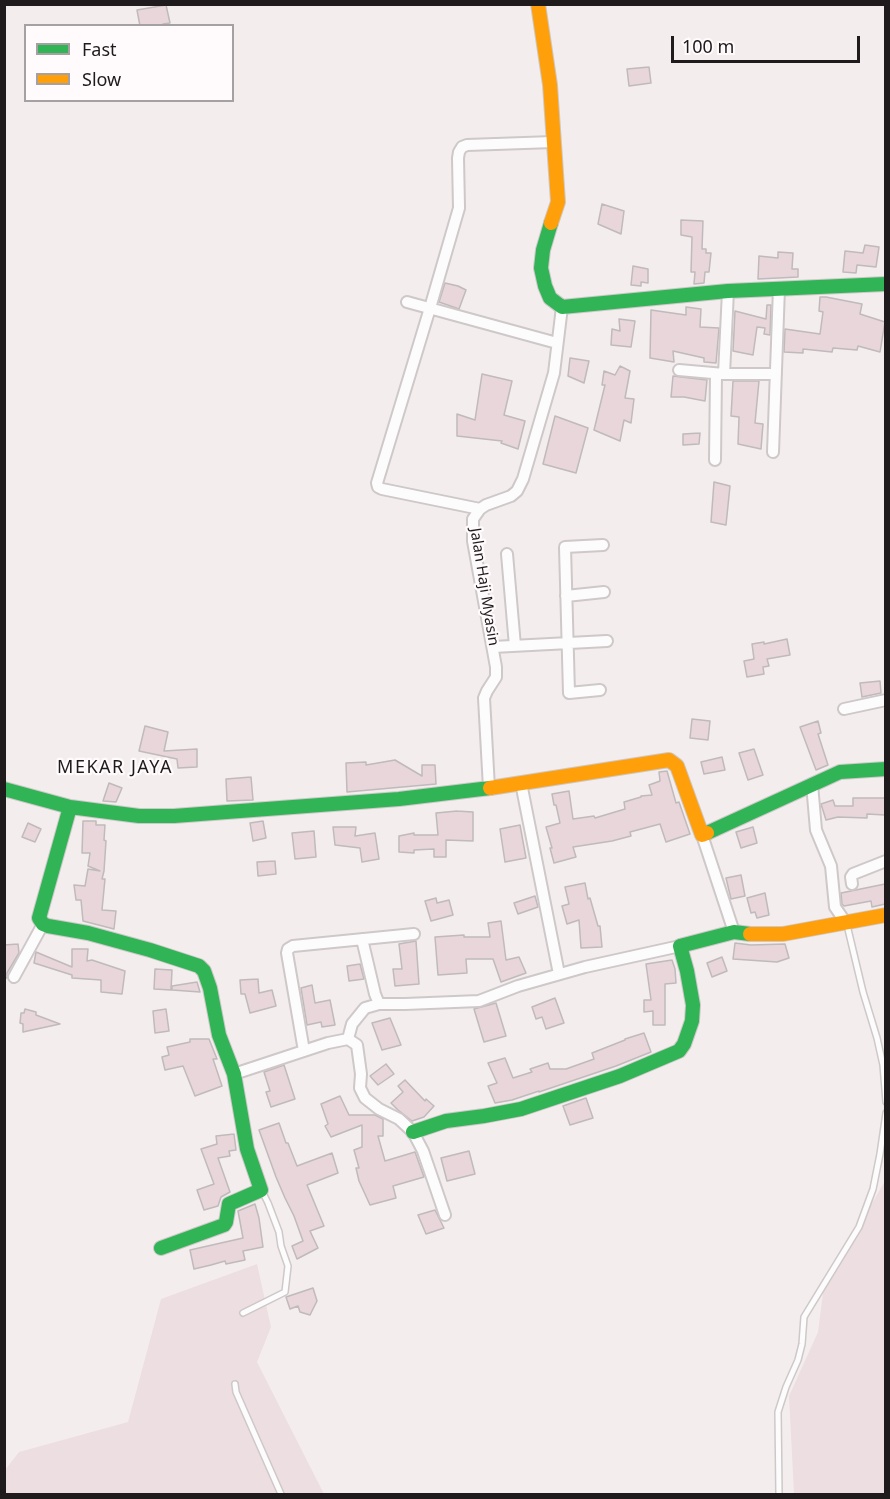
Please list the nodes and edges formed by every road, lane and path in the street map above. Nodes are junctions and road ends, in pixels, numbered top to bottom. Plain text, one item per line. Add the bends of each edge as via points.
1 (537, 4) edge
2 (553, 142) junction
3 (885, 284) edge
4 (779, 288) junction
5 (728, 291) junction
6 (407, 302) dead end
7 (562, 307) junction
8 (430, 308) junction
9 (557, 343) junction
10 (679, 370) dead end
11 (720, 374) junction
12 (776, 374) junction
13 (773, 452) dead end
14 (715, 460) dead end
15 (480, 509) junction
16 (603, 545) dead end
17 (507, 554) dead end
18 (604, 592) dead end
19 (566, 596) junction
20 (607, 641) dead end
21 (568, 643) junction
22 (514, 646) junction
23 (493, 647) junction
24 (600, 690) dead end
25 (885, 700) edge
26 (844, 709) dead end
27 (885, 769) edge
28 (521, 783) junction
29 (812, 784) junction
30 (489, 788) junction
31 (4, 789) edge
32 (70, 807) junction
33 (702, 835) junction
34 (885, 861) edge
35 (852, 884) dead end
36 (885, 915) edge
37 (846, 923) junction
38 (43, 924) junction
39 (734, 932) junction
40 (414, 934) dead end
41 (362, 939) junction
42 (680, 945) junction
43 (559, 974) junction
44 (14, 977) dead end
45 (380, 1004) junction
46 (348, 1038) junction
47 (304, 1051) junction
48 (234, 1074) junction
49 (885, 1102) edge
50 (885, 1113) edge
51 (413, 1132) junction
52 (261, 1190) junction
53 (445, 1215) dead end
54 (160, 1248) dead end
55 (243, 1313) dead end
56 (235, 1384) dead end
57 (281, 1494) edge
58 (779, 1494) edge

1 - 2 street via 550,86
2 - 7 street via 558,202 541,268 550,298
2 - 8 street via 462,147 458,158 459,208
3 - 4 street
4 - 5 street
4 - 12 street
5 - 7 street
5 - 11 street
6 - 8 street
7 - 9 street, Jalan Haji Myasin
8 - 9 street
8 - 15 street via 377,483 382,489
9 - 15 street, Jalan Haji Myasin via 554,373 523,479 511,496
10 - 11 street
11 - 12 street
11 - 14 street
12 - 13 street
15 - 23 street, Jalan Haji Myasin via 474,519 473,541
16 - 19 street via 565,547
17 - 22 street
18 - 19 street
19 - 21 street
20 - 21 street
21 - 22 street
21 - 24 street via 569,693
22 - 23 street
23 - 30 street, Jalan Haji Myasin via 496,677 484,698
25 - 26 street
27 - 29 street via 840,772
28 - 30 street
28 - 33 street via 669,760 677,766
28 - 43 street
29 - 33 street
29 - 37 street via 816,830 831,866 835,907
30 - 32 street via 174,816 139,816
31 - 32 street
32 - 38 street via 39,918
33 - 39 street
34 - 35 street via 853,874
36 - 37 street
37 - 39 street via 783,934
37 - 49 lane via 883,1065
38 - 44 street
38 - 48 street via 88,933 199,966 207,976 219,1035
39 - 42 street
40 - 41 street
41 - 45 street
41 - 47 street via 288,949
42 - 43 street
42 - 51 street via 693,1005 692,1022 679,1051 620,1076 521,1109 446,1121
43 - 45 street via 479,1001
45 - 46 street via 361,1015
46 - 47 street
46 - 51 street via 357,1045 360,1088 365,1098
47 - 48 street
48 - 52 street via 247,1149
50 - 58 lane via 873,1189 859,1227 804,1317 798,1360 778,1412
51 - 53 street
52 - 54 street via 229,1204 224,1225
52 - 55 lane via 288,1266 285,1292
56 - 57 lane

